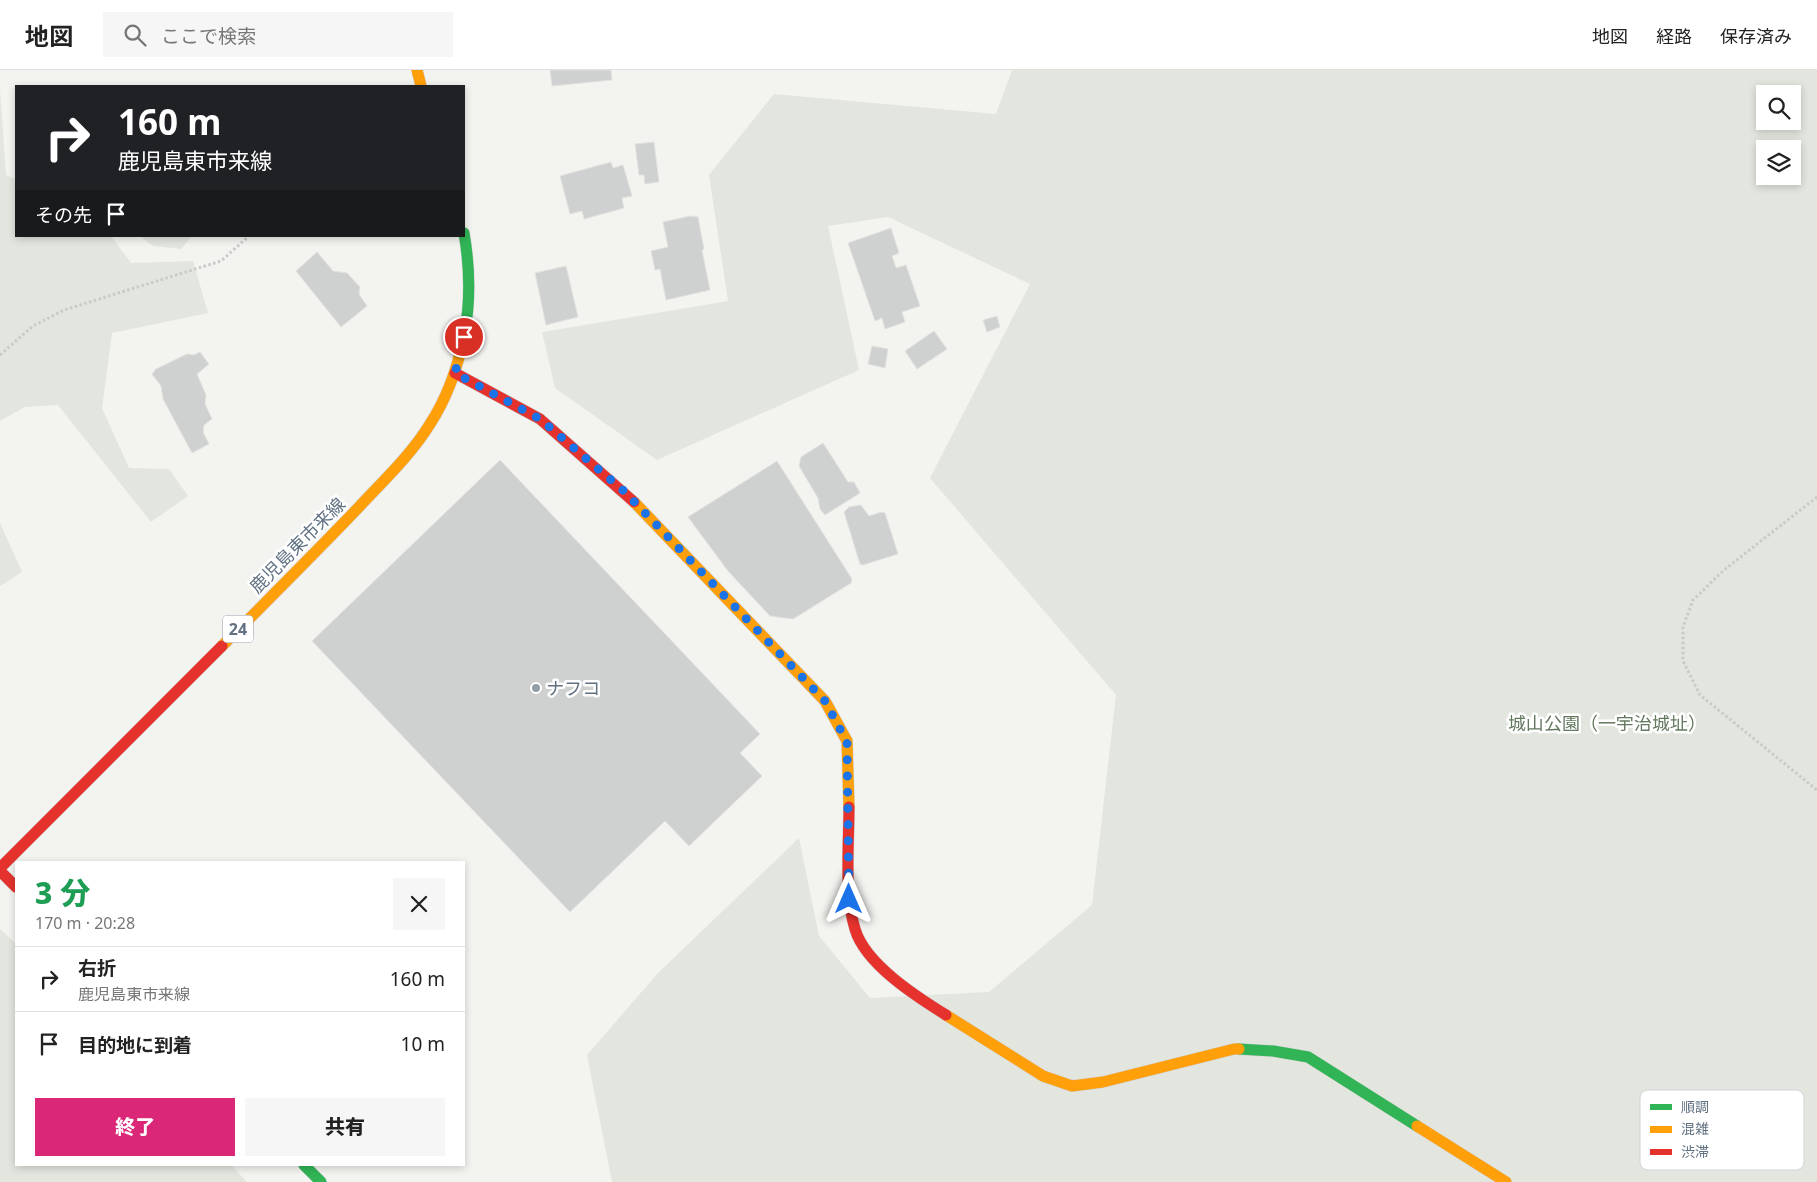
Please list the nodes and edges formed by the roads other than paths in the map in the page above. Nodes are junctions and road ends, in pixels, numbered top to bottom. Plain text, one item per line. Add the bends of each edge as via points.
1 (417, 70) edge
2 (421, 85) edge
3 (465, 237) edge
4 (455, 373) junction
5 (0, 869) edge
6 (15, 886) edge
7 (305, 1166) edge
8 (321, 1182) edge
9 (1506, 1182) edge

1 - 2 street
3 - 4 street, 鹿児島東市来線 / 24 via 470,270 469,300
4 - 5 street, 鹿児島東市来線 / 24 via 436,414 406,458
4 - 9 street via 540,419 625,492 825,701 847,742 849,899 855,931 872,959 912,994 1042,1076 1072,1086 1103,1082 1234,1049 1308,1056
5 - 6 street, 鹿児島東市来線 / 24
7 - 8 street

